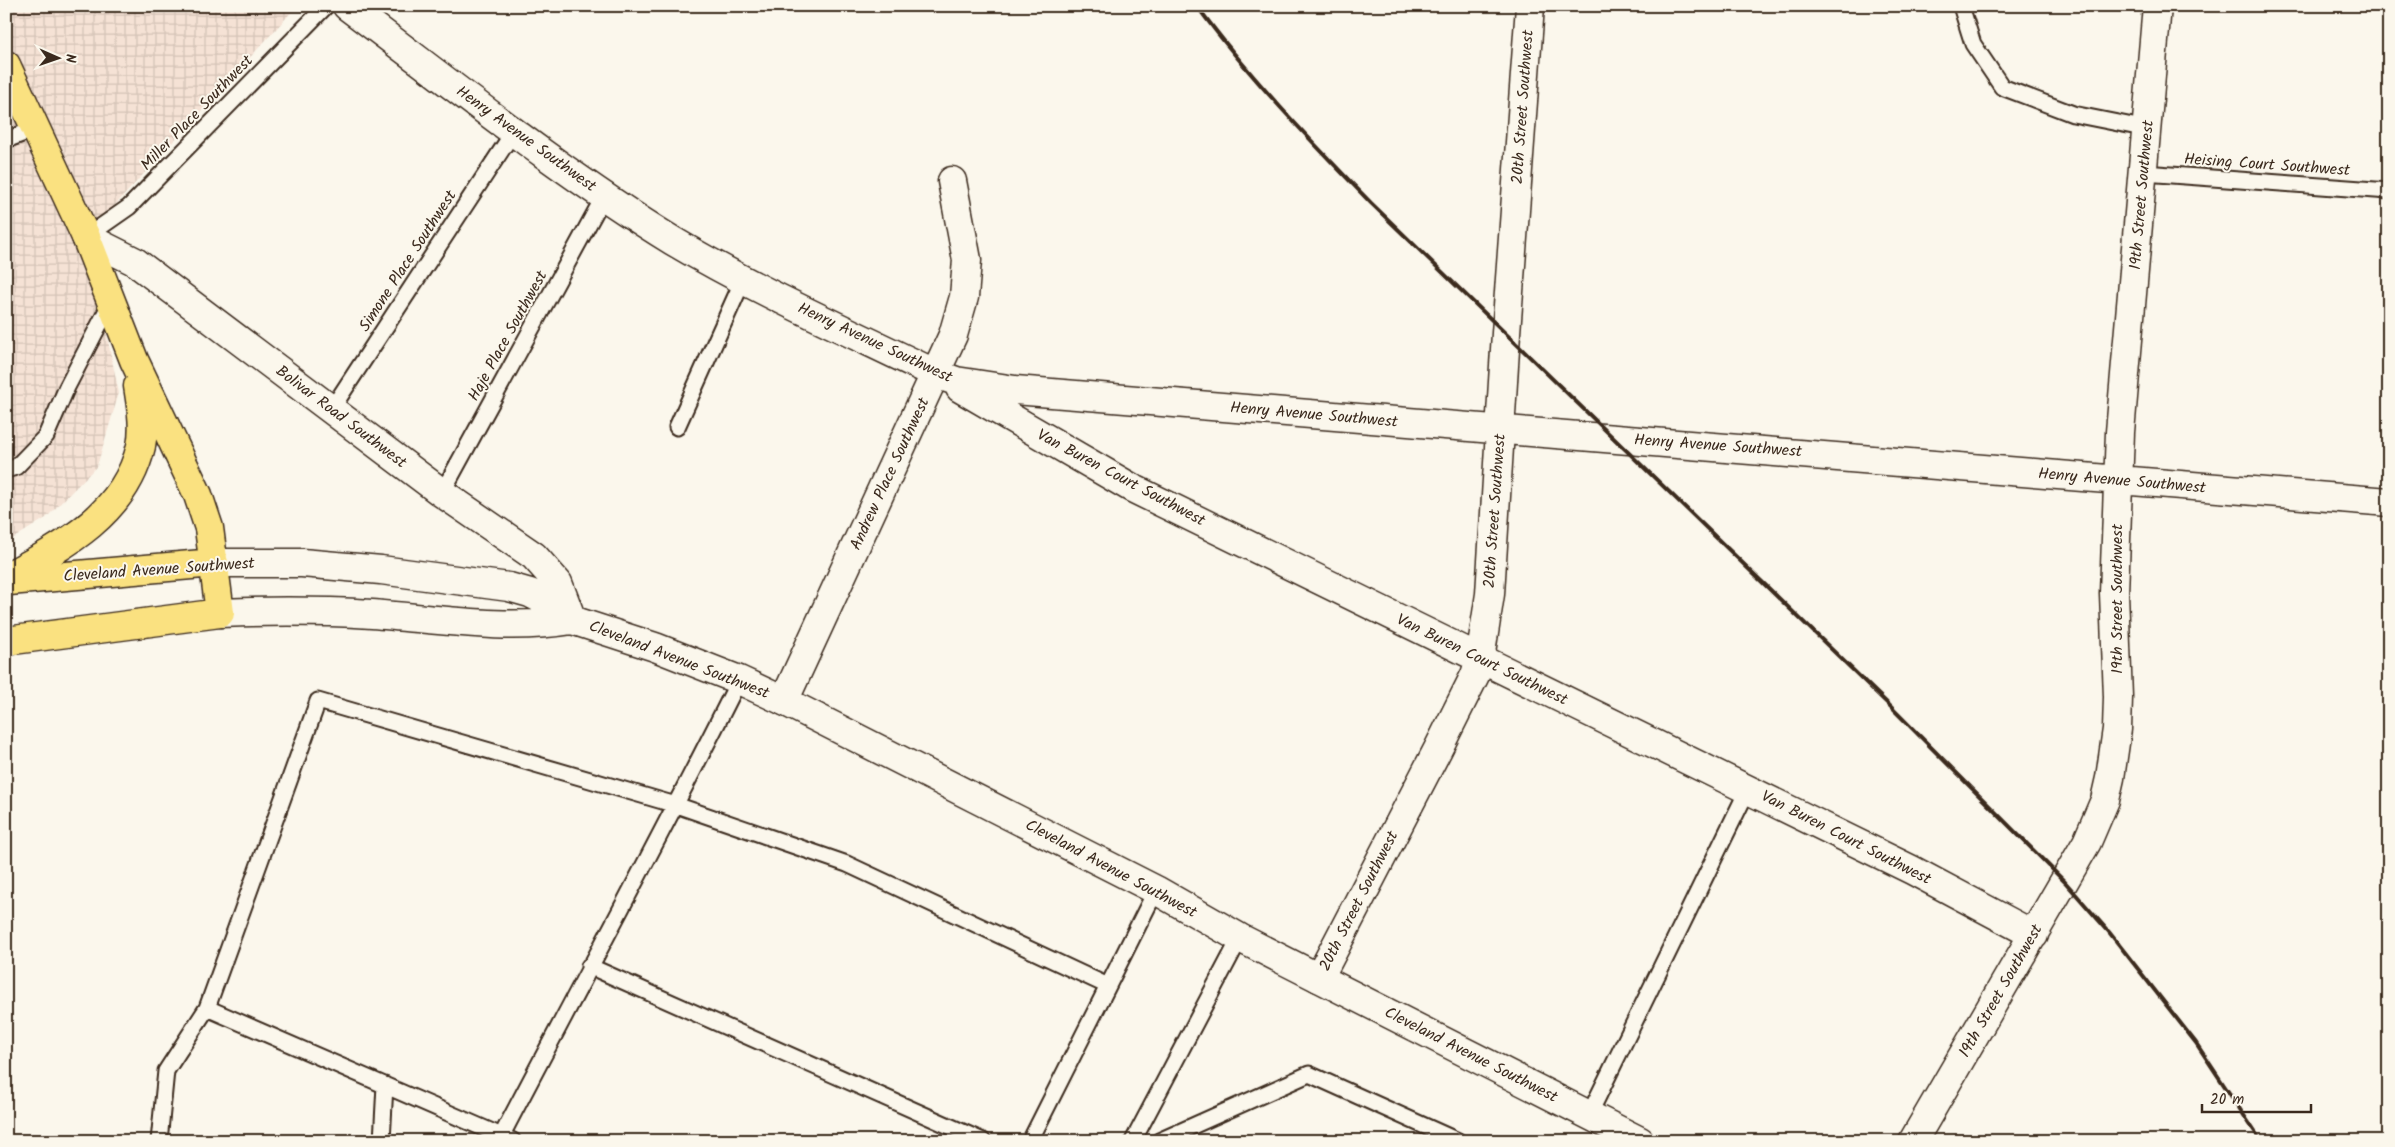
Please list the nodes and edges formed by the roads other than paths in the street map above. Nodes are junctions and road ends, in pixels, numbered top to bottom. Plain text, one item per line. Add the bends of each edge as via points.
1 (326, 6) edge
2 (347, 6) edge
3 (1530, 6) edge
4 (1961, 6) edge
5 (2157, 6) edge
6 (6, 65) edge
7 (35, 129) junction
8 (2148, 129) junction
9 (514, 131) junction
10 (6, 140) edge
11 (2144, 173) junction
12 (952, 181) dead end
13 (2389, 191) edge
14 (604, 196) junction
15 (86, 237) junction
16 (744, 280) junction
17 (111, 302) junction
18 (134, 360) junction
19 (936, 374) junction
20 (331, 410) junction
21 (677, 427) dead end
22 (1501, 430) junction
23 (6, 470) edge
24 (2118, 482) junction
25 (442, 493) junction
26 (2389, 502) edge
27 (214, 563) junction
28 (6, 579) edge
29 (220, 613) junction
30 (572, 620) junction
31 (6, 641) edge
32 (1480, 659) junction
33 (739, 680) junction
34 (784, 701) junction
35 (1748, 789) junction
36 (676, 805) junction
37 (1156, 890) junction
38 (2034, 935) junction
39 (1240, 938) junction
40 (589, 966) junction
41 (1319, 978) junction
42 (1108, 986) junction
43 (207, 1008) junction
44 (385, 1085) junction
45 (1589, 1115) junction
46 (508, 1138) edge
47 (159, 1141) edge
48 (382, 1141) edge
49 (983, 1141) edge
50 (1030, 1141) edge
51 (1133, 1141) edge
52 (1159, 1141) edge
53 (1458, 1141) edge
54 (1640, 1141) edge
55 (1913, 1141) edge

1 - 15 lane, Miller Place Southwest via 129,207
2 - 9 street, Henry Avenue Southwest
3 - 22 street, 20th Street Southwest
4 - 8 lane via 1973,44 2002,87 2073,114
5 - 8 street, 19th Street Southwest
6 - 7 main road
7 - 10 lane
7 - 15 main road
8 - 11 street, 19th Street Southwest
9 - 14 street, Henry Avenue Southwest
9 - 20 lane, Simone Place Southwest
11 - 13 lane, Heising Court Southwest
11 - 24 street, 19th Street Southwest
12 - 19 street, Andrew Place Southwest via 965,240 966,279 954,336
14 - 16 street, Henry Avenue Southwest via 674,241
14 - 25 lane, Haje Place Southwest
15 - 17 main road
15 - 20 street, Bolivar Road Southwest via 134,261
16 - 19 street, Henry Avenue Southwest
16 - 21 lane
17 - 18 main road
17 - 23 lane via 46,436 16,467
18 - 27 main road via 198,495 209,528
18 - 28 main road via 143,421 141,446 128,482 104,513 67,544
19 - 22 street, Henry Avenue Southwest via 956,381 1015,390
19 - 32 street, Van Buren Court Southwest via 1132,488
19 - 34 street, Andrew Place Southwest
20 - 25 street, Bolivar Road Southwest
22 - 24 street, Henry Avenue Southwest via 1900,460
22 - 32 street, 20th Street Southwest via 1489,609
24 - 26 street, Henry Avenue Southwest
24 - 38 street, 19th Street Southwest via 2114,593 2118,698 2110,778 2105,800 2087,842
25 - 30 street, Bolivar Road Southwest via 543,564 558,583
27 - 28 main road, Cleveland Avenue Southwest
27 - 29 main road
27 - 30 street, Cleveland Avenue Southwest via 302,563 509,587 553,605
29 - 30 street, Cleveland Avenue Southwest via 369,614 507,625
29 - 31 main road, Cleveland Avenue Southwest
30 - 33 street, Cleveland Avenue Southwest via 655,647
32 - 35 street, Van Buren Court Southwest
32 - 41 street, 20th Street Southwest via 1442,741
33 - 34 street, Cleveland Avenue Southwest
33 - 36 lane
34 - 37 street, Cleveland Avenue Southwest
35 - 38 street, Van Buren Court Southwest
35 - 45 lane
36 - 40 lane
36 - 42 lane via 846,864
36 - 43 lane via 318,701
37 - 39 street, Cleveland Avenue Southwest
37 - 42 lane
38 - 55 street, 19th Street Southwest
39 - 41 street, Cleveland Avenue Southwest
39 - 51 lane
40 - 46 lane
40 - 49 lane
41 - 45 street, Cleveland Avenue Southwest
42 - 50 lane
43 - 44 lane
43 - 47 lane via 166,1071
44 - 46 lane
44 - 48 lane
45 - 54 street, Cleveland Avenue Southwest
52 - 53 lane via 1309,1074

